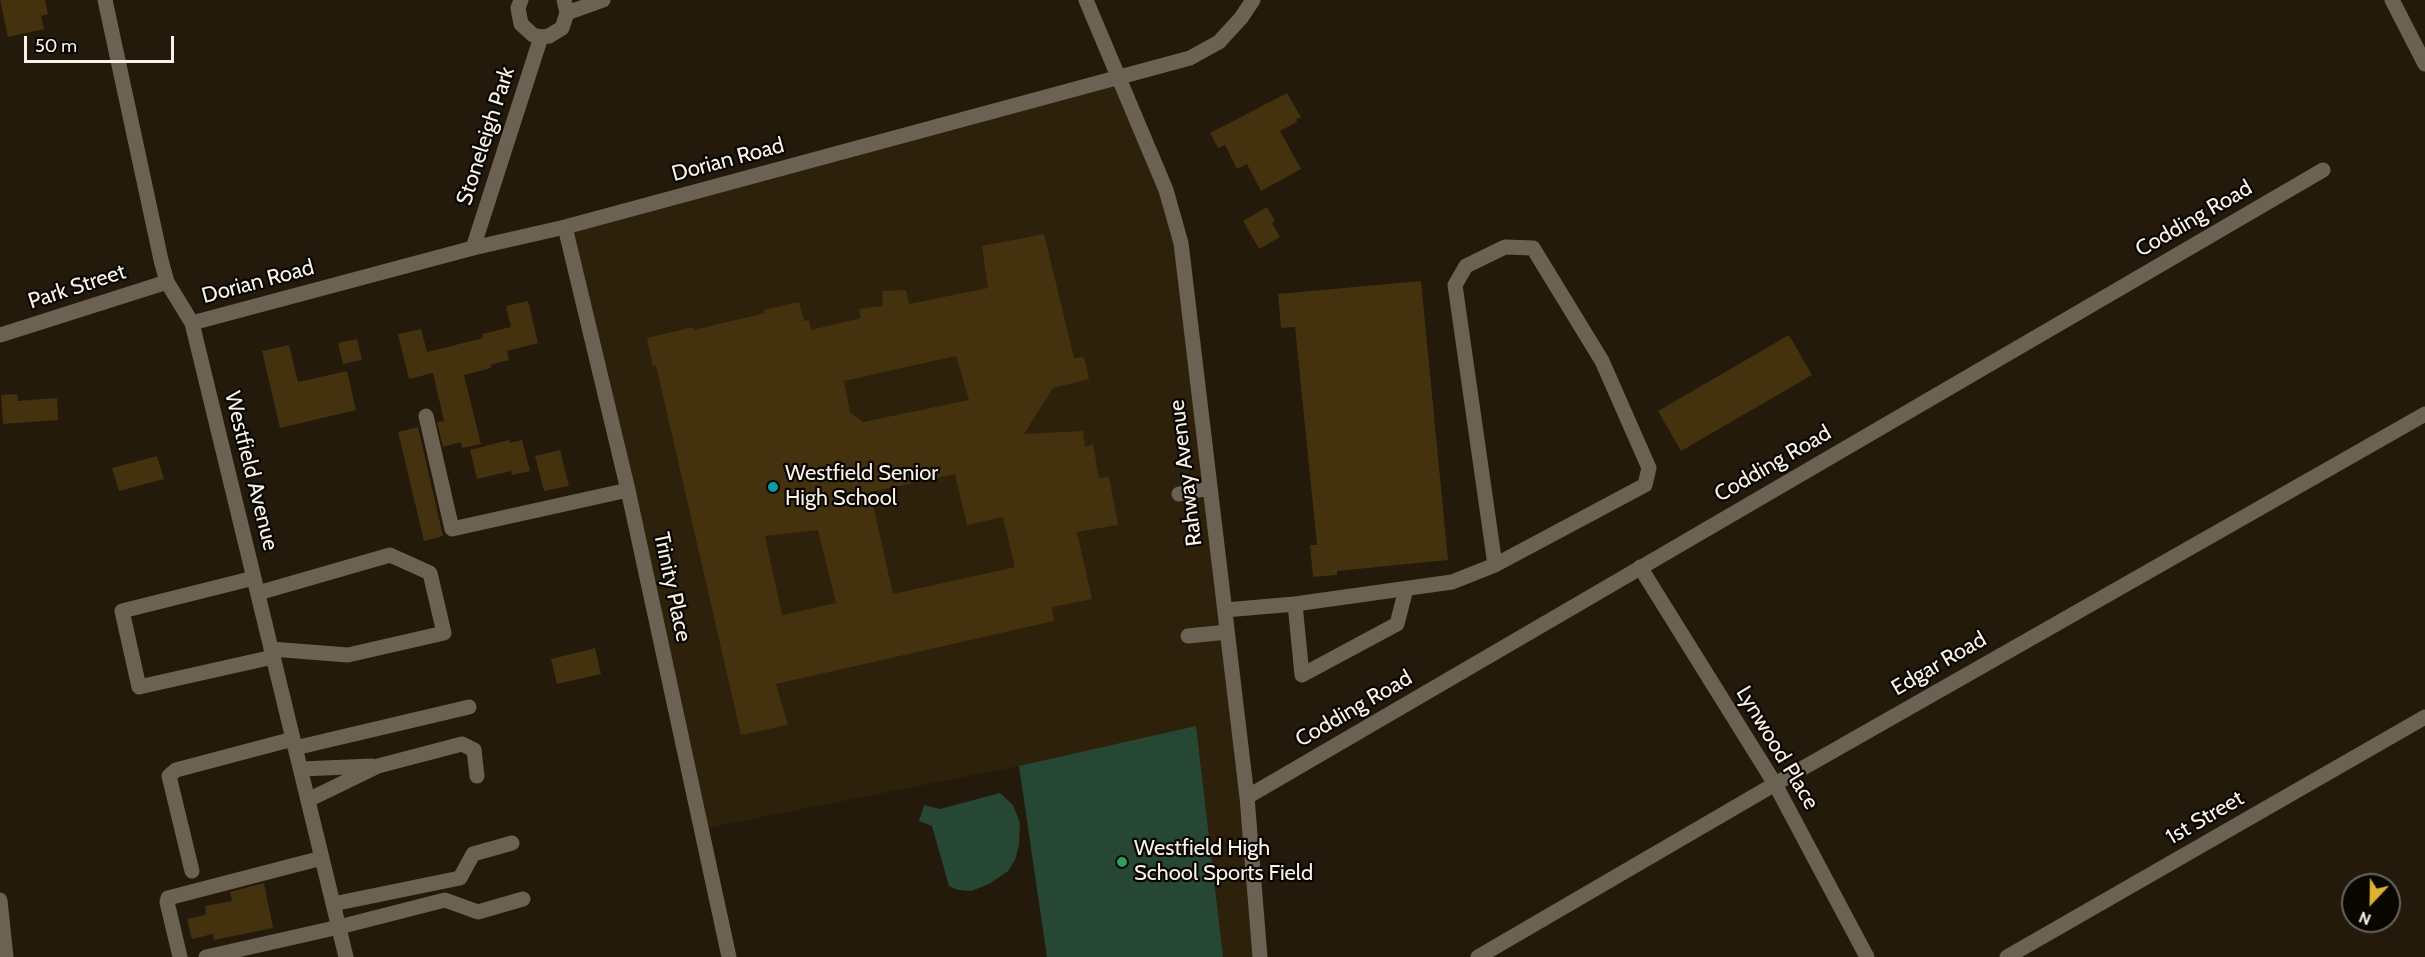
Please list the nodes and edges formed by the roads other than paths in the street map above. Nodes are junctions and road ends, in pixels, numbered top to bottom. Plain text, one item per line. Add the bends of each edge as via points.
1 (105, 0) edge
2 (521, 0) edge
3 (603, 0) edge
4 (1086, 0) edge
5 (1253, 0) edge
6 (2391, 0) edge
7 (566, 6) edge
8 (541, 37) junction
9 (2425, 64) edge
10 (1119, 78) junction
11 (2323, 170) dead end
12 (565, 227) junction
13 (474, 248) junction
14 (167, 282) junction
15 (192, 322) junction
16 (0, 335) edge
17 (2425, 414) edge
18 (426, 416) dead end
19 (1210, 488) junction
20 (628, 490) junction
21 (1179, 494) dead end
22 (1496, 566) junction
23 (1640, 567) junction
24 (254, 578) junction
25 (1406, 589) junction
26 (258, 593) junction
27 (1295, 604) junction
28 (1224, 610) junction
29 (1227, 632) junction
30 (1188, 636) dead end
31 (272, 653) junction
32 (469, 707) dead end
33 (2425, 717) edge
34 (294, 744) junction
35 (378, 766) junction
36 (301, 769) junction
37 (477, 776) dead end
38 (1775, 784) junction
39 (1247, 797) junction
40 (308, 800) junction
41 (512, 843) dead end
42 (322, 858) junction
43 (192, 871) dead end
44 (0, 900) edge
45 (523, 900) dead end
46 (333, 904) junction
47 (339, 927) junction
48 (6, 957) edge
49 (180, 957) edge
50 (206, 957) edge
51 (346, 957) edge
52 (729, 957) edge
53 (1260, 957) edge
54 (1478, 957) edge
55 (1867, 957) edge
56 (2007, 957) edge

1 - 14 street, Westfield Avenue
2 - 8 street via 521,24
3 - 7 street
4 - 10 street, Rahway Avenue
5 - 10 street, Dorian Road via 1219,42 1191,58
6 - 9 street
7 - 8 street via 562,28
8 - 13 street, Stoneleigh Park
10 - 12 street, Dorian Road
10 - 19 street, Rahway Avenue via 1166,190 1181,243
11 - 23 street, Codding Road
12 - 13 street, Dorian Road
12 - 20 street, Trinity Place
13 - 15 street, Dorian Road
14 - 15 street, Westfield Avenue
14 - 16 street, Park Street
15 - 24 street, Westfield Avenue
17 - 38 street, Edgar Road
18 - 20 street via 452,529
19 - 21 street
19 - 28 street, Rahway Avenue
20 - 52 street, Trinity Place
22 - 22 street via 1645,485 1649,468 1602,361 1533,248 1505,247 1466,266 1455,285
22 - 25 street via 1452,582
23 - 38 street, Lynwood Place
23 - 39 street, Codding Road
24 - 26 street, Westfield Avenue
24 - 31 street via 122,611 140,687
25 - 27 street
25 - 27 street via 1397,624 1302,675
26 - 31 street, Westfield Avenue
26 - 31 street via 390,555 430,573 444,633 348,655
27 - 28 street
28 - 29 street, Rahway Avenue
29 - 30 street
29 - 39 street, Rahway Avenue
31 - 34 street, Westfield Avenue
32 - 34 street
33 - 56 street, 1st Street
34 - 36 street, Westfield Avenue
34 - 43 street via 176,770 169,776
35 - 36 street
35 - 37 street via 462,744 474,750
35 - 40 street
36 - 40 street, Westfield Avenue
38 - 54 street, Edgar Road
38 - 55 street, Lynwood Place
39 - 53 street, Rahway Avenue
40 - 42 street, Westfield Avenue
41 - 46 street via 473,854 460,878
42 - 46 street, Westfield Avenue
42 - 49 street via 168,898
44 - 48 street
45 - 47 street via 478,912 445,900
46 - 47 street, Westfield Avenue
47 - 50 street
47 - 51 street, Westfield Avenue

